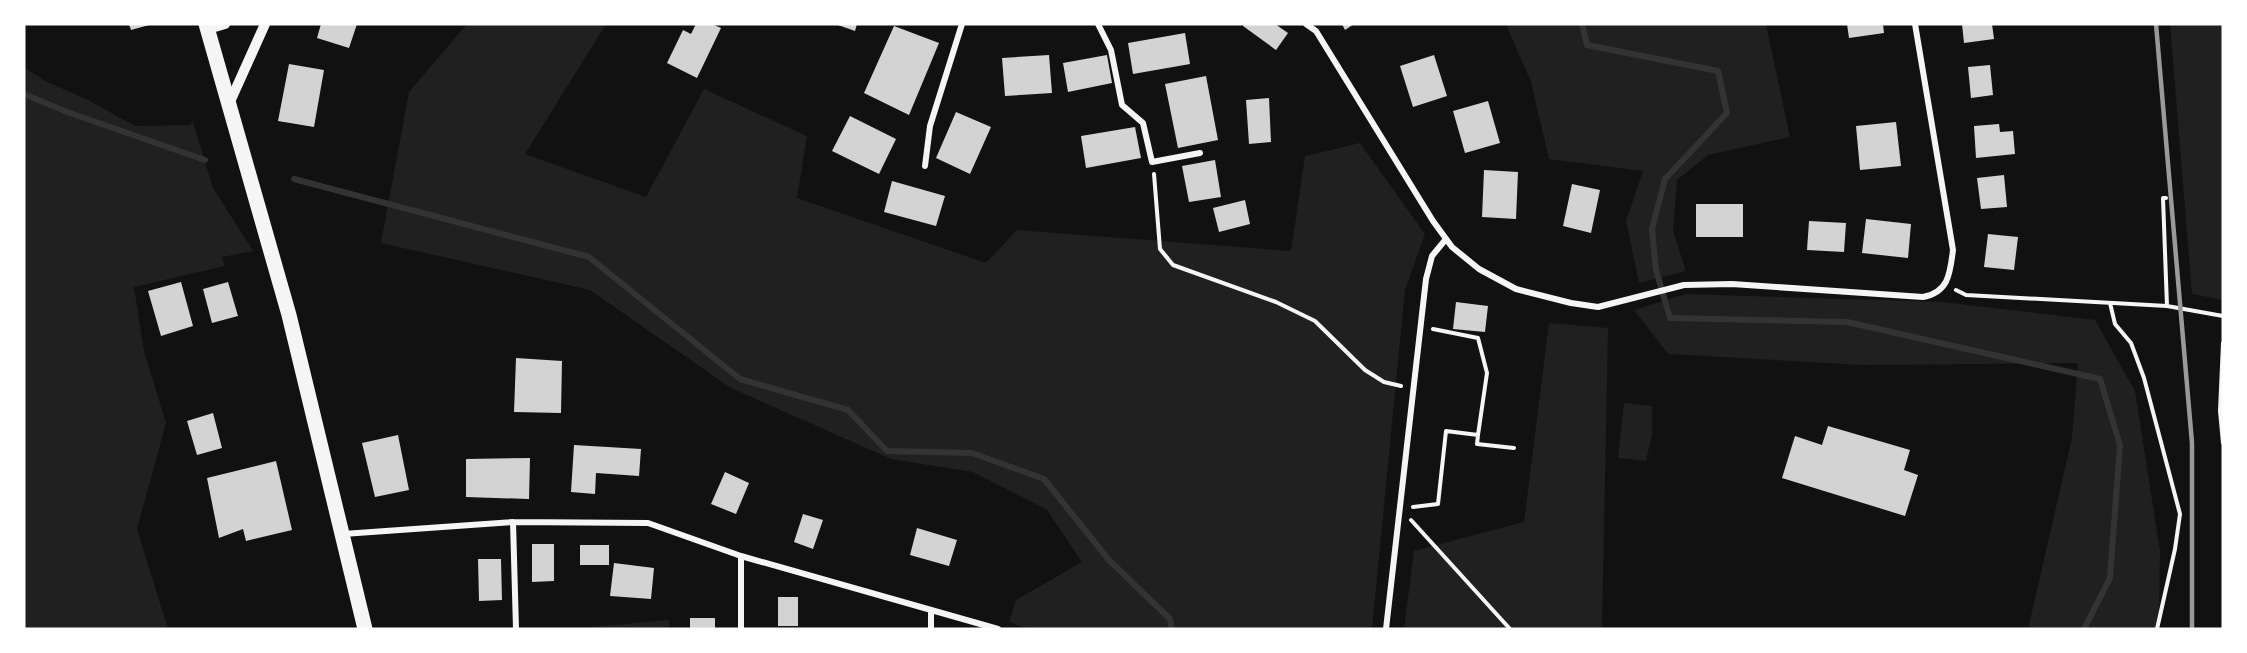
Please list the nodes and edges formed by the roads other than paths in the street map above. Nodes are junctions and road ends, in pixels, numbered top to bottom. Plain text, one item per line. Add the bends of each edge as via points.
1 (225, 24) edge
2 (265, 24) edge
3 (962, 24) edge
4 (1098, 24) edge
5 (1306, 24) edge
6 (1915, 24) edge
7 (207, 26) edge
8 (229, 104) junction
9 (1200, 153) dead end
10 (925, 166) dead end
11 (1446, 239) junction
12 (513, 522) junction
13 (343, 534) junction
14 (741, 556) junction
15 (931, 610) junction
16 (365, 629) edge
17 (516, 629) edge
18 (741, 629) edge
19 (931, 629) edge
20 (998, 629) edge
21 (1386, 629) edge

1 - 7 street
2 - 8 street
3 - 10 street via 930,126
4 - 9 street via 1112,50 1122,105 1143,123 1152,162
5 - 11 street via 1317,31
6 - 11 street via 1953,250 1946,286 1933,295 1684,285 1598,307 1516,289 1479,269
7 - 8 main road
8 - 13 main road via 289,315
11 - 21 street via 1432,256 1421,327
12 - 13 street
12 - 14 street via 648,523
12 - 17 street
13 - 16 main road
14 - 15 street
14 - 18 street
15 - 19 street
15 - 20 street

